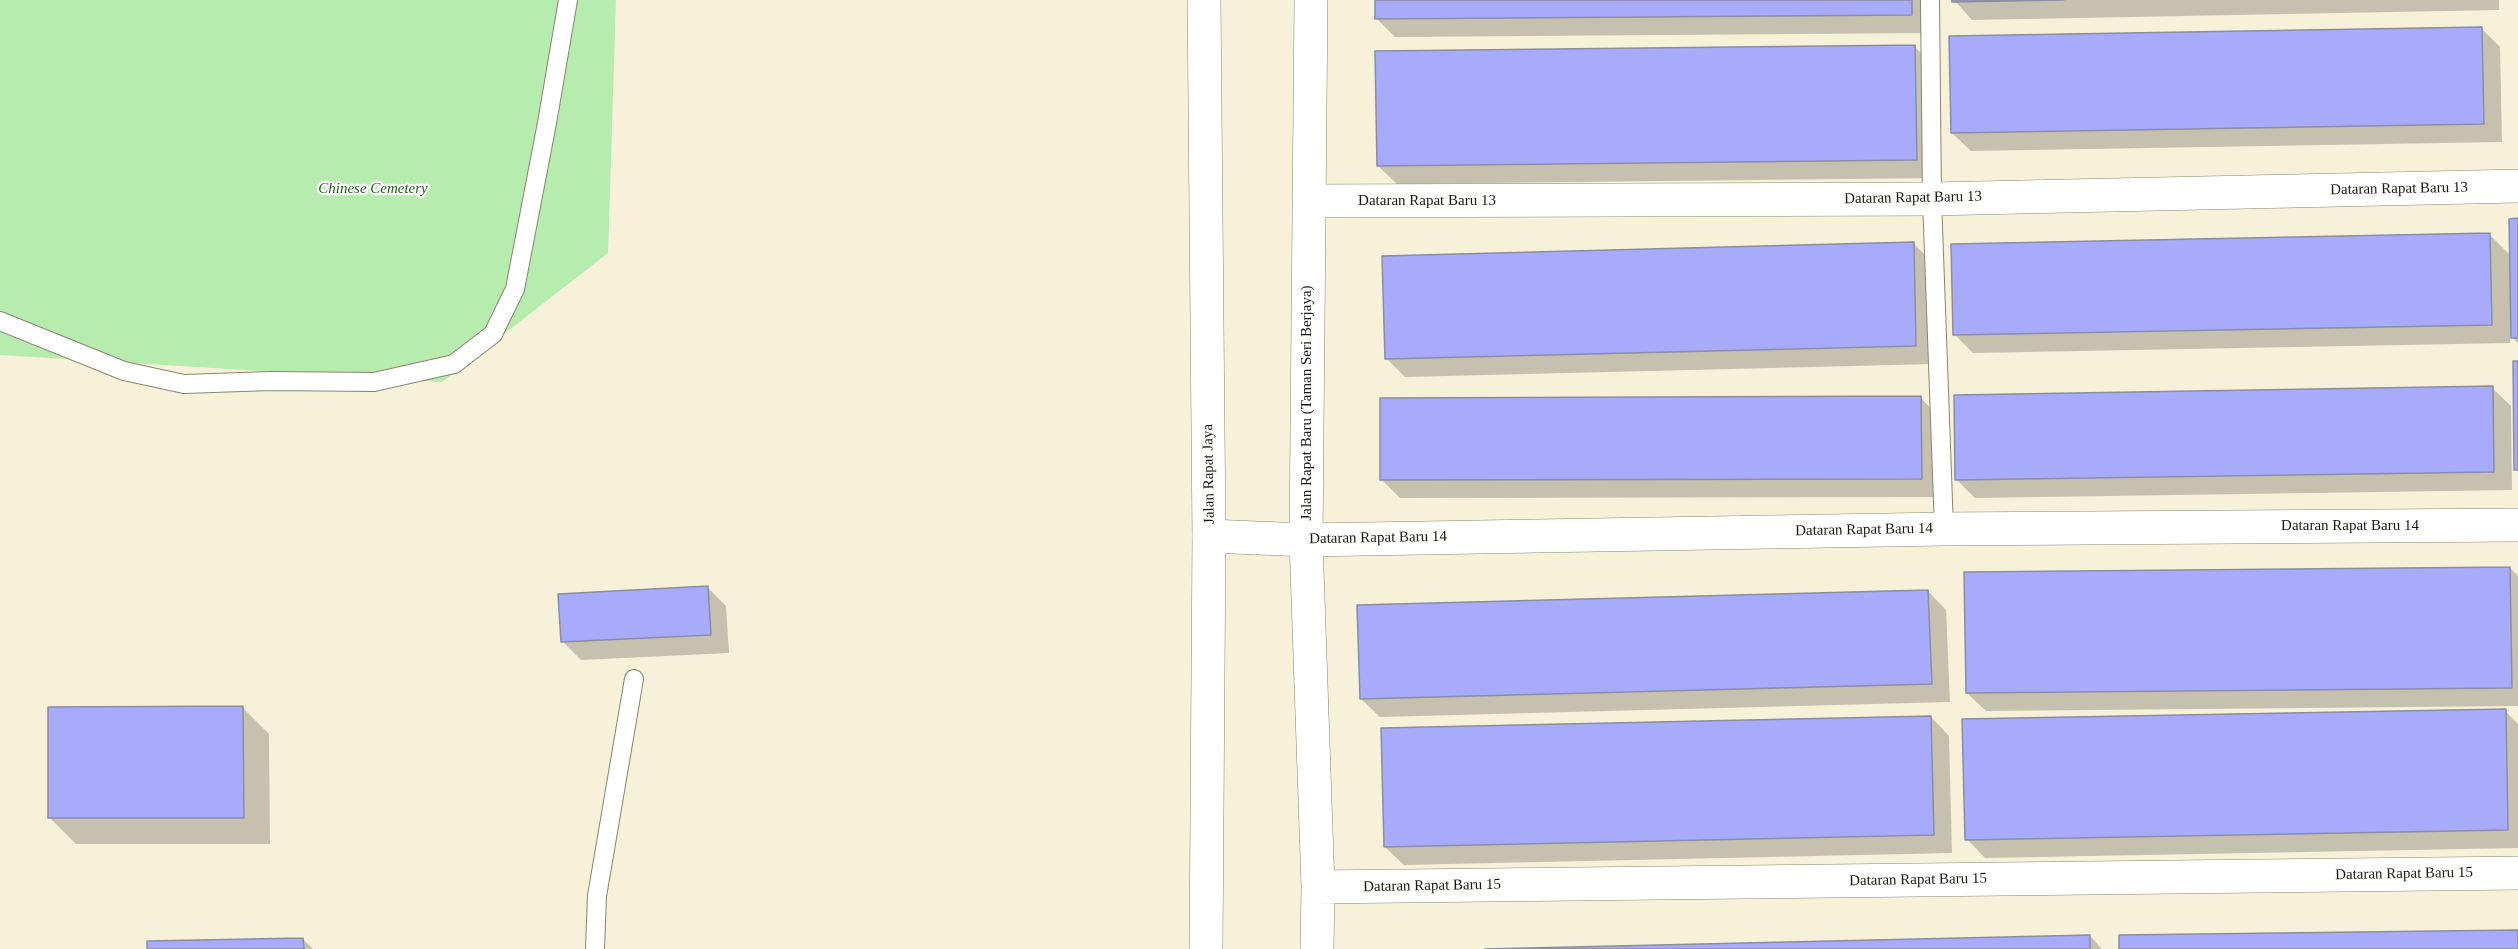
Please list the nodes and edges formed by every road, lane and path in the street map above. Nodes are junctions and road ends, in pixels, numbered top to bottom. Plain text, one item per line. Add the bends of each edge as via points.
1 (568, 0) edge
2 (1204, 0) edge
3 (1311, 0) edge
4 (1930, 0) edge
5 (2518, 186) edge
6 (1932, 199) junction
7 (1309, 201) junction
8 (0, 321) edge
9 (2518, 525) edge
10 (1944, 529) junction
11 (1209, 536) junction
12 (1306, 540) junction
13 (634, 679) dead end
14 (2518, 873) edge
15 (1318, 887) junction
16 (595, 949) edge
17 (1206, 949) edge
18 (1317, 949) edge

1 - 8 lane via 515,289 493,334 454,364 374,382 184,384 124,371
2 - 11 street, Jalan Rapat Jaya
3 - 7 street, Jalan Rapat Baru (Taman Seri Berjaya)
4 - 6 lane
5 - 6 street, Dataran Rapat Baru 13
6 - 7 street, Dataran Rapat Baru 13
6 - 10 lane
7 - 12 street, Jalan Rapat Baru (Taman Seri Berjaya)
9 - 10 street, Dataran Rapat Baru 14
10 - 12 street, Dataran Rapat Baru 14
11 - 12 street, Dataran Rapat Baru 14
11 - 17 street, Jalan Rapat Jaya
12 - 15 street, Jalan Rapat Baru (Taman Seri Berjaya)
13 - 16 lane via 597,896
14 - 15 street, Dataran Rapat Baru 15
15 - 18 street, Jalan Rapat Baru (Taman Seri Berjaya)

